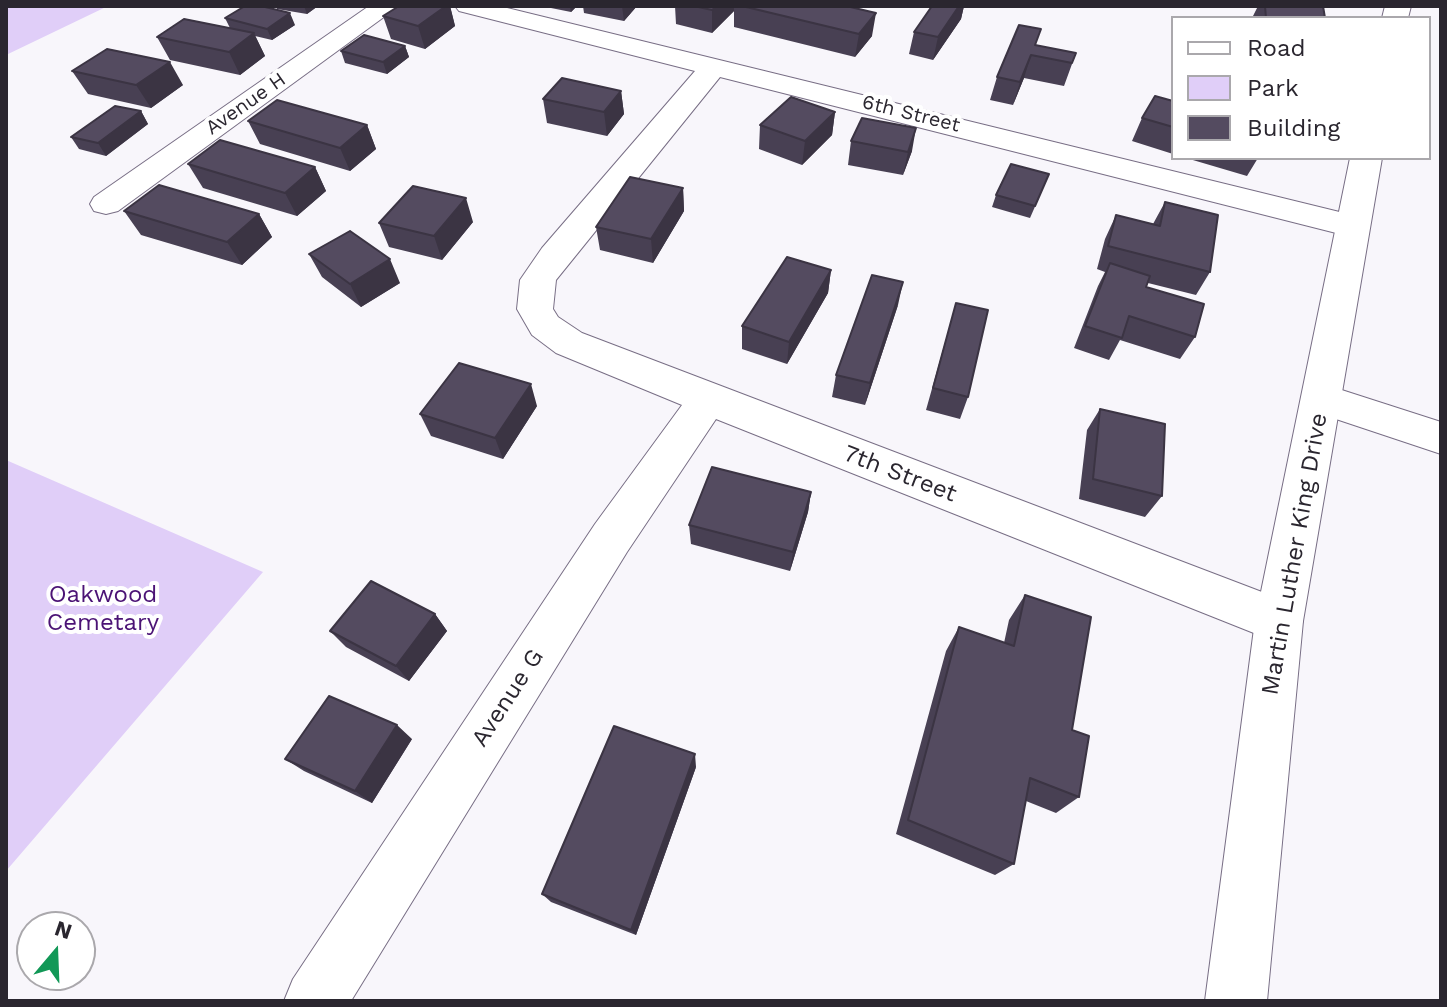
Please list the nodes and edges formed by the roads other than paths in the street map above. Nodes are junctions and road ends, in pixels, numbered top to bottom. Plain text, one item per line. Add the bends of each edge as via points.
1 (386, 6) edge
2 (468, 6) edge
3 (715, 65) junction
4 (1366, 160) edge
5 (106, 204) dead end
6 (1352, 226) junction
7 (708, 399) junction
8 (1323, 399) junction
9 (1441, 438) edge
10 (1279, 621) junction
11 (315, 1001) edge
12 (1236, 1001) edge

1 - 5 street, Avenue H
2 - 3 street, 6th Street
3 - 6 street, 6th Street
3 - 7 street, 7th Street via 554,256 538,280 535,309 545,326 569,343
4 - 6 street, Martin Luther King Drive
6 - 8 street, Martin Luther King Drive
7 - 10 street, 7th Street
7 - 11 street, Avenue G via 611,538
8 - 9 street
8 - 10 street, Martin Luther King Drive
10 - 12 street, Martin Luther King Drive

